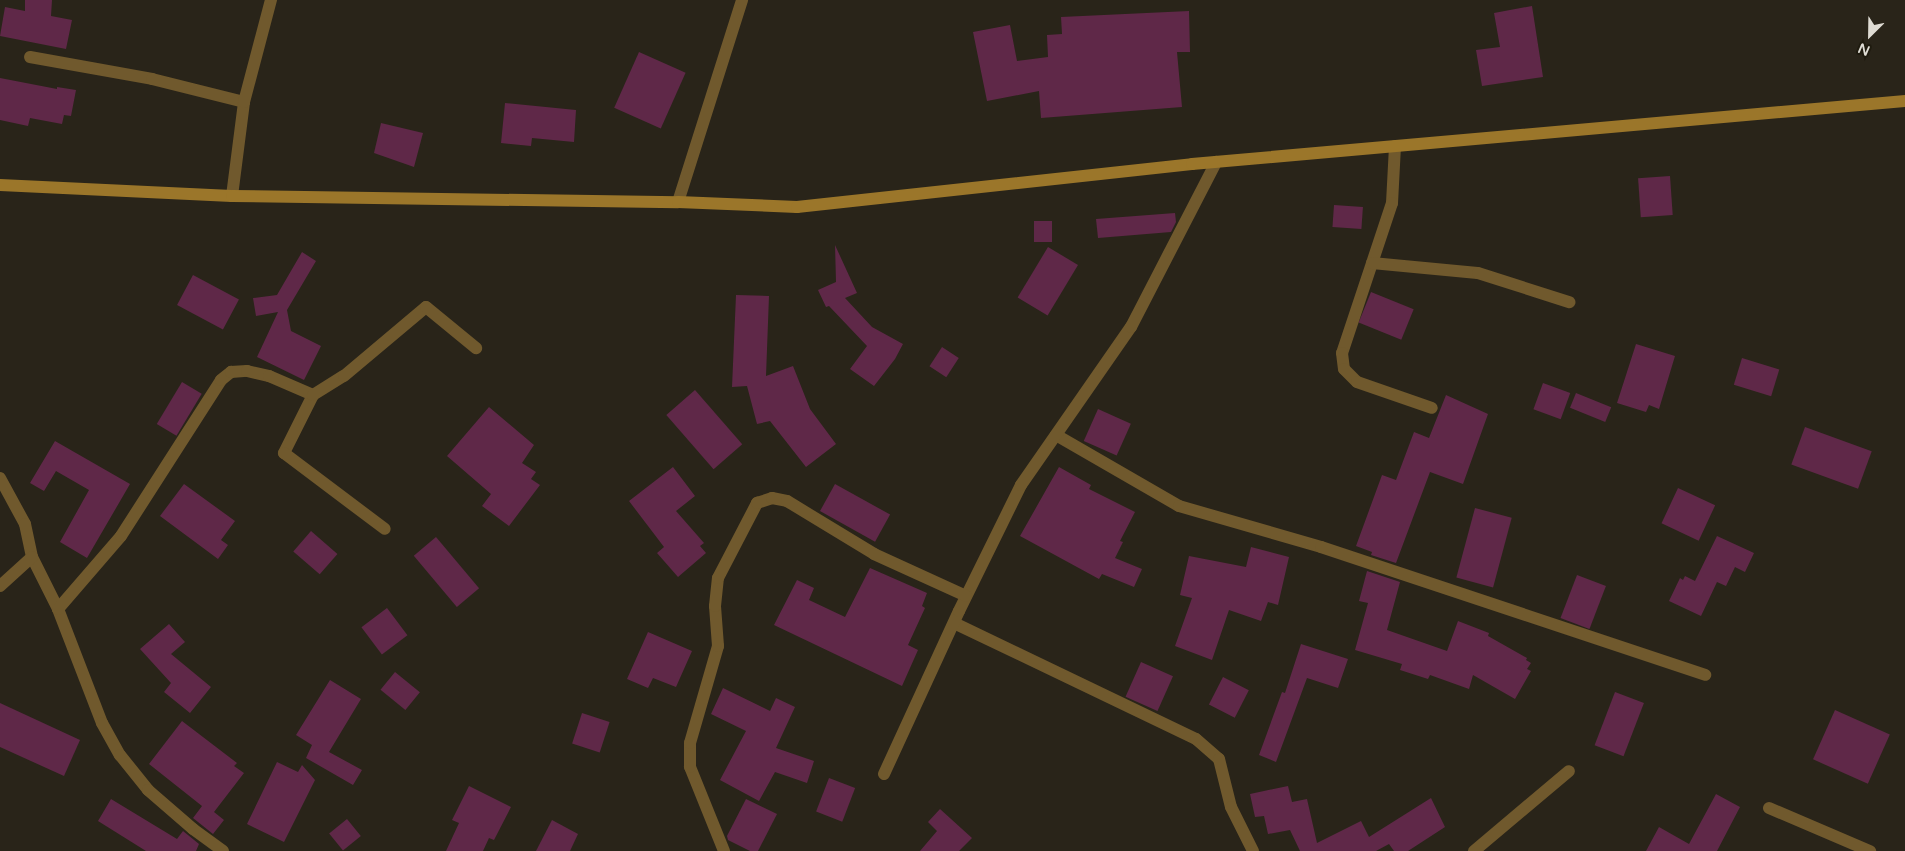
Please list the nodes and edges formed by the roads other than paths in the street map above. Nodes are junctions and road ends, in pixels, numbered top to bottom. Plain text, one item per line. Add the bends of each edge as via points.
1 (271, 0) edge
2 (742, 0) edge
3 (30, 57) dead end
4 (1905, 101) edge
5 (244, 102) junction
6 (1395, 146) junction
7 (1216, 162) junction
8 (0, 185) edge
9 (232, 196) junction
10 (678, 202) junction
11 (1372, 263) junction
12 (1569, 302) dead end
13 (476, 348) dead end
14 (313, 395) junction
15 (1432, 408) dead end
16 (1056, 435) junction
17 (0, 478) edge
18 (385, 529) dead end
19 (32, 557) junction
20 (0, 586) edge
21 (966, 596) junction
22 (58, 609) junction
23 (954, 623) junction
24 (1705, 675) dead end
25 (1569, 771) dead end
26 (884, 774) dead end
27 (1769, 808) dead end
28 (223, 851) edge
29 (724, 851) edge
30 (1253, 851) edge
31 (1474, 851) edge
32 (1870, 851) edge

1 - 5 street
2 - 10 street
3 - 5 street via 152,79
4 - 6 main road
5 - 9 street
6 - 7 main road
6 - 11 street via 1392,203
7 - 10 main road via 796,207
7 - 16 street via 1131,327
8 - 9 main road
9 - 10 main road
11 - 12 street via 1478,273
11 - 15 street via 1342,352 1344,369 1357,382
13 - 14 street via 426,308 344,376
14 - 18 street via 284,454
14 - 22 street via 269,376 246,371 231,372 221,380 121,536
16 - 21 street via 1021,484
16 - 24 street via 1179,506 1321,547
17 - 19 street via 25,524
19 - 20 street
19 - 22 street
21 - 23 street
21 - 29 street via 874,554 787,501 772,498 756,503 718,578 715,606 718,646 690,743 690,767
22 - 28 street via 102,724 120,755 148,790
23 - 26 street
23 - 30 street via 1196,738 1219,760 1231,807
25 - 31 street
27 - 32 street

